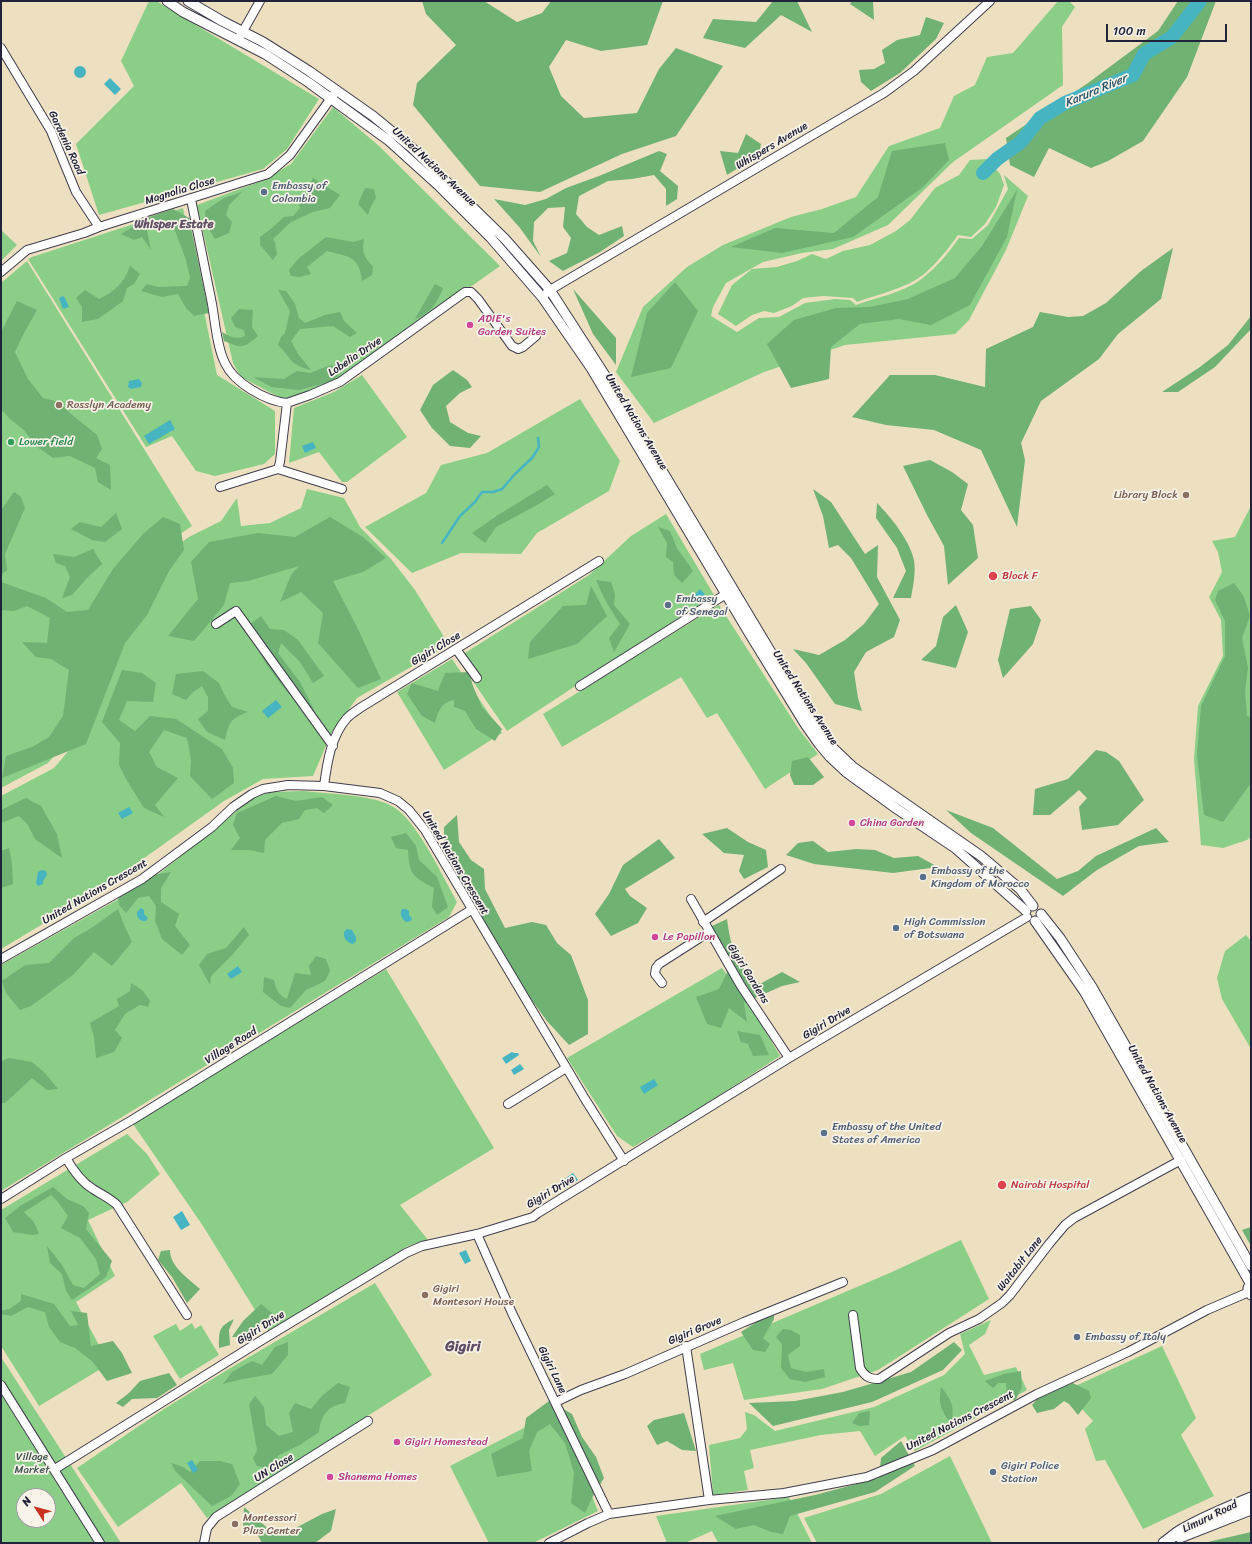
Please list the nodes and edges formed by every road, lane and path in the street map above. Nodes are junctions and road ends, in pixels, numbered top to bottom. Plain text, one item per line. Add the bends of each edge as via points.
1 (167, 1) edge
2 (188, 1) edge
3 (260, 1) edge
4 (990, 1) edge
5 (244, 36) junction
6 (1, 48) edge
7 (334, 95) junction
8 (191, 199) junction
9 (99, 227) junction
10 (1, 272) edge
11 (550, 290) junction
12 (542, 297) junction
13 (536, 336) dead end
14 (287, 403) junction
15 (278, 469) junction
16 (220, 487) dead end
17 (342, 489) dead end
18 (692, 530) junction
19 (599, 561) dead end
20 (726, 594) junction
21 (216, 624) dead end
22 (456, 649) junction
23 (477, 678) dead end
24 (580, 686) dead end
25 (333, 746) junction
26 (324, 786) junction
27 (781, 869) dead end
28 (691, 900) dead end
29 (471, 910) junction
30 (1030, 914) junction
31 (703, 922) junction
32 (709, 932) junction
33 (1, 959) edge
34 (662, 983) dead end
35 (789, 1058) junction
36 (566, 1068) junction
37 (508, 1104) dead end
38 (66, 1158) junction
39 (1181, 1160) junction
40 (624, 1161) junction
41 (1, 1199) edge
42 (477, 1234) junction
43 (1251, 1266) edge
44 (843, 1282) dead end
45 (1250, 1288) edge
46 (186, 1315) dead end
47 (853, 1316) dead end
48 (686, 1346) junction
49 (1, 1385) edge
50 (556, 1402) junction
51 (368, 1421) dead end
52 (55, 1469) junction
53 (1251, 1498) edge
54 (709, 1500) junction
55 (1251, 1509) edge
56 (609, 1514) junction
57 (1167, 1541) edge
58 (100, 1543) edge
59 (204, 1543) edge
60 (549, 1543) edge

1 - 5 street, United Nations Avenue via 184,12
2 - 5 street, United Nations Avenue
3 - 5 street
4 - 11 street, Whispers Avenue via 914,71 884,93
5 - 7 street, United Nations Avenue via 265,54
5 - 7 street, United Nations Avenue via 262,42 304,68
6 - 9 street, Gardenia Road via 51,131 76,192
7 - 8 street, Magnolia Close via 290,155 268,174
7 - 11 street, United Nations Avenue via 373,116 412,148 505,239
7 - 12 street, United Nations Avenue via 440,187
8 - 9 street, Magnolia Close
8 - 14 street via 224,363 245,385 266,397
9 - 10 street, Magnolia Close via 84,234 28,250
11 - 12 street, Whispers Avenue
11 - 18 street, United Nations Avenue via 606,377
12 - 18 street, United Nations Avenue via 591,368
13 - 14 street, Lobelia Drive via 523,347 518,349 512,346 478,299 471,292 465,292 340,382
14 - 15 street
15 - 16 street
15 - 17 street
18 - 20 street, United Nations Avenue
18 - 30 street, United Nations Avenue via 814,724 832,747 854,768 981,856 1020,890
19 - 22 street, Gigiri Close
20 - 24 street
20 - 30 street, United Nations Avenue via 805,724 830,758 846,772 955,848
21 - 25 street via 236,611
22 - 23 street
22 - 25 street, Gigiri Close via 360,708 338,731
25 - 26 street, Gigiri Close via 328,756
26 - 29 street, United Nations Crescent via 380,793 398,801 409,810 426,832
26 - 33 street, United Nations Crescent via 288,785 263,789 252,794 233,807 196,840 142,879
27 - 31 street
28 - 31 street, Gigiri Gardens
29 - 36 street, United Nations Crescent
29 - 38 street, Village Road via 132,1120
30 - 35 street, Gigiri Drive
30 - 39 street, United Nations Avenue via 1084,991
30 - 43 street, United Nations Avenue via 1039,907 1041,914 1092,987
31 - 32 street, Gigiri Gardens
32 - 34 street via 659,964 655,974
32 - 35 street, Gigiri Gardens
35 - 40 street, Gigiri Drive
36 - 37 street
36 - 40 street, United Nations Crescent
38 - 41 street, Village Road
38 - 46 street via 81,1179 117,1205
39 - 45 street, United Nations Avenue
39 - 47 street, Waitabit Lane via 1074,1218 1065,1225 1002,1303 979,1319 949,1333 879,1379 871,1379 860,1368
40 - 42 street, Gigiri Drive via 533,1217
42 - 50 street, Gigiri Lane
42 - 52 street, Gigiri Drive via 416,1248 386,1264
44 - 48 street, Gigiri Grove
45 - 54 street, United Nations Crescent via 1128,1352 1037,1394 933,1450 873,1474 784,1493
48 - 50 street, Gigiri Grove
48 - 54 street
49 - 52 street
50 - 56 street, Gigiri Lane
51 - 59 street, UN Close via 216,1516 207,1528
52 - 58 street
53 - 57 main road, Limuru Road via 1204,1518
54 - 56 street, United Nations Crescent
55 - 57 main road, Limuru Road
56 - 60 street, United Nations Crescent

